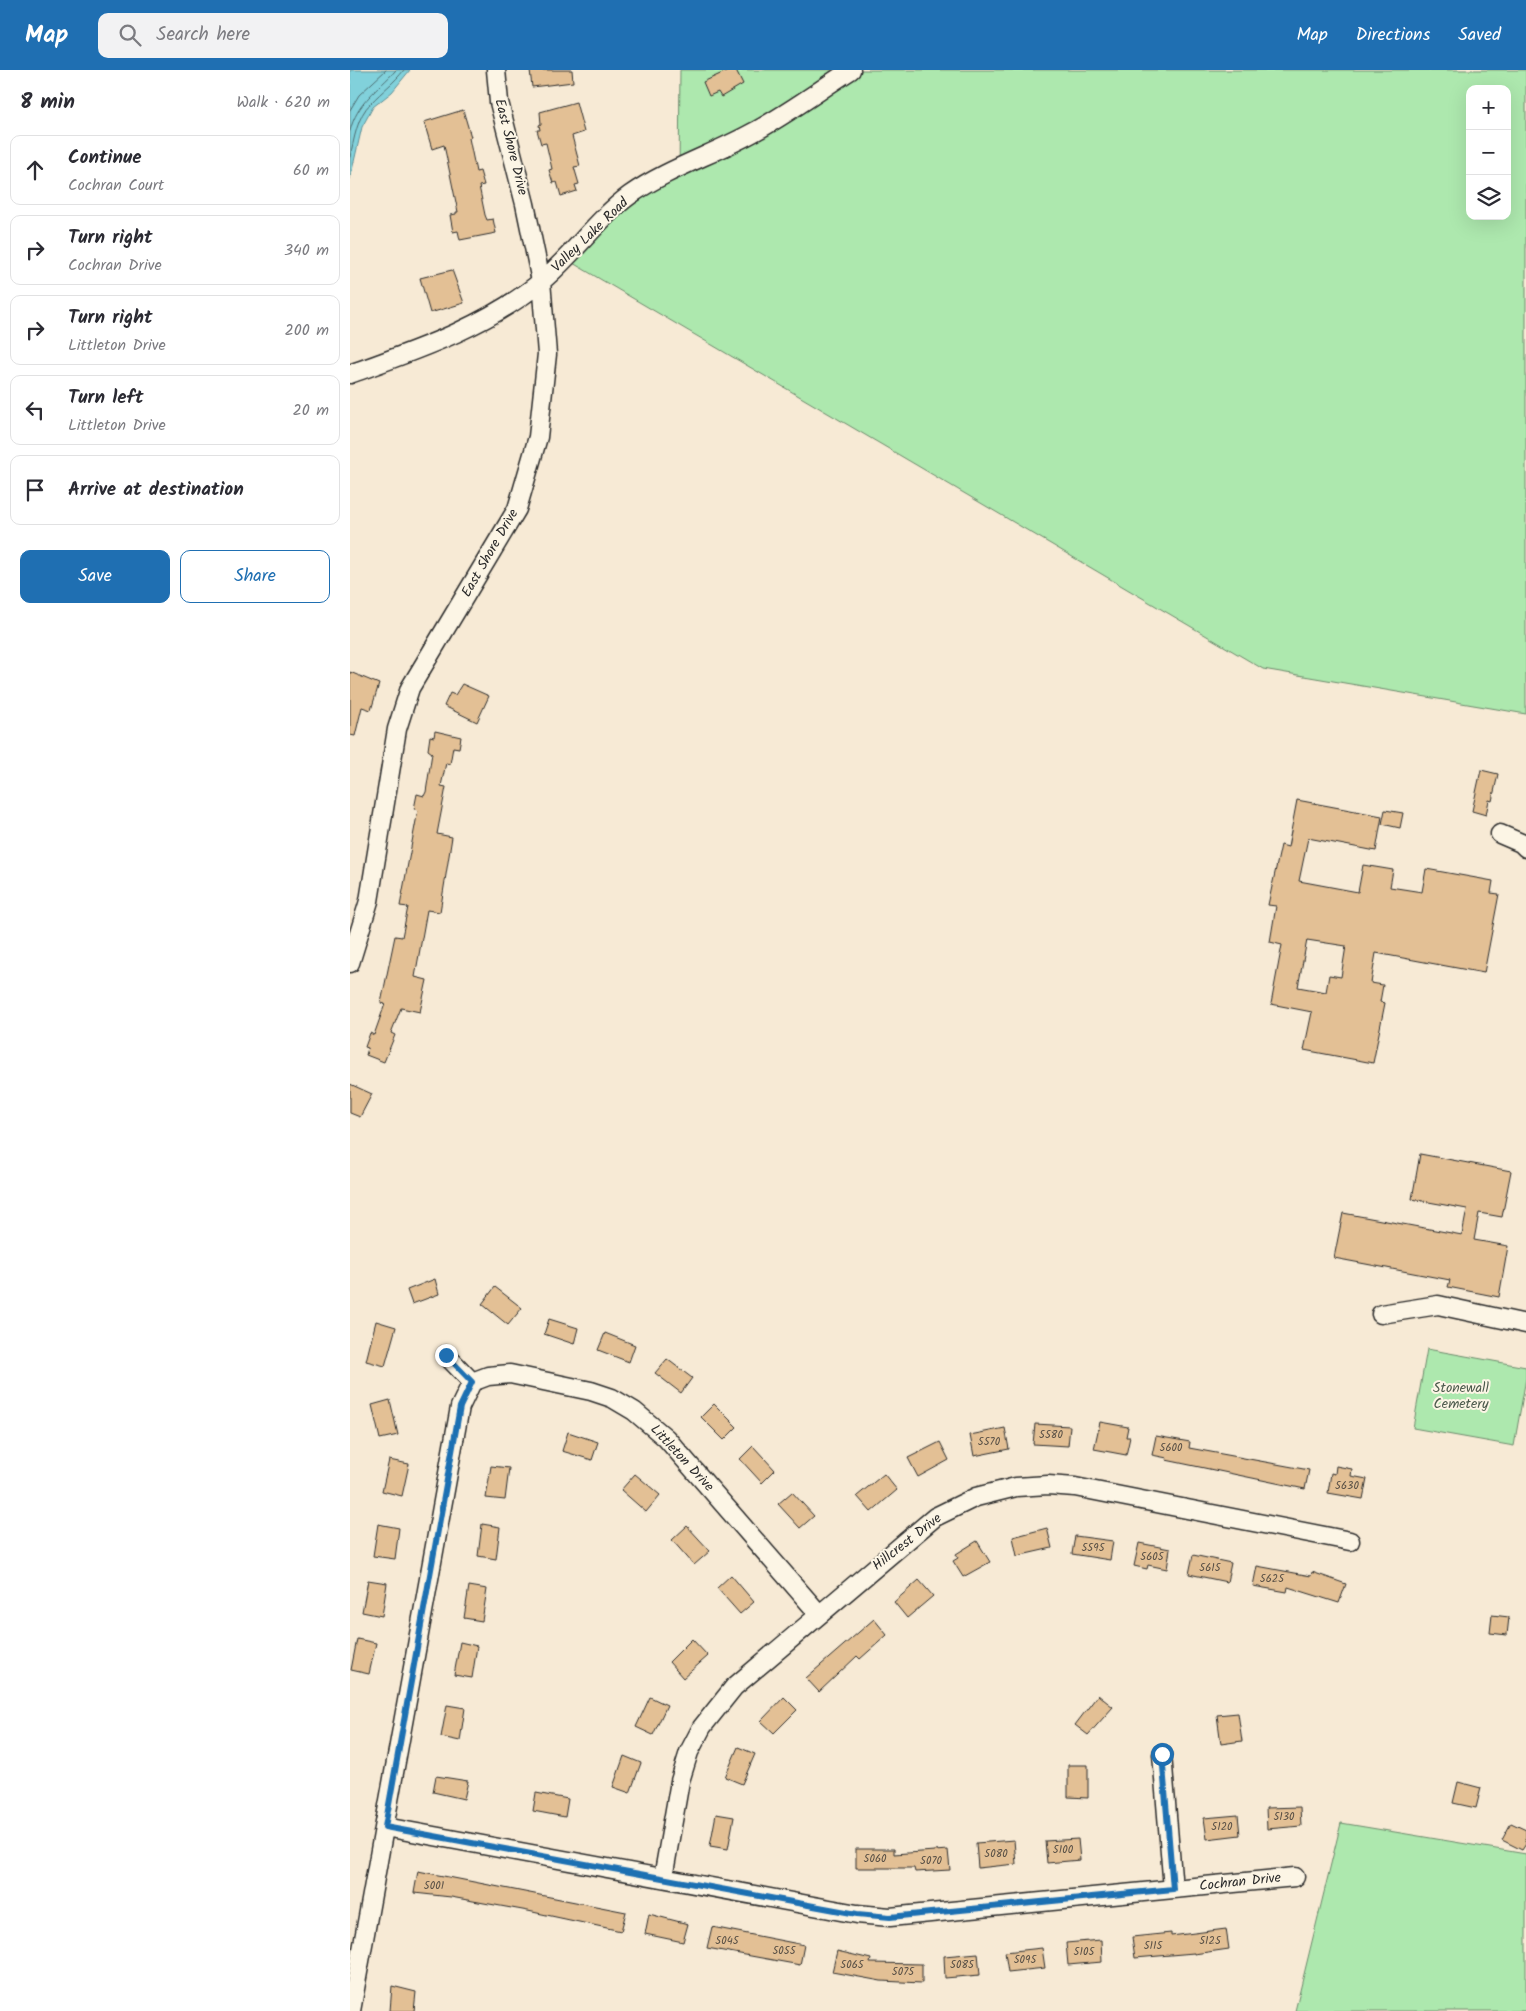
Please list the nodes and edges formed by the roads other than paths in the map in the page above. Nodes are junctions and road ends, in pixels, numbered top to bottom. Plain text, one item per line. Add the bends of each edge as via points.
1 (496, 70) edge
2 (851, 70) edge
3 (541, 281) junction
4 (350, 374) edge
5 (1500, 834) dead end
6 (1526, 848) edge
7 (350, 962) edge
8 (1381, 1314) dead end
9 (1526, 1324) edge
10 (446, 1355) dead end
11 (472, 1382) junction
12 (1350, 1541) dead end
13 (819, 1614) junction
14 (1162, 1754) dead end
15 (385, 1827) junction
16 (1295, 1877) dead end
17 (663, 1878) junction
18 (1173, 1889) junction
19 (351, 2011) edge

1 - 3 street, East Shore Drive via 498,102
2 - 3 street, Valley Lake Road via 752,133 630,195
3 - 4 street, Valley Lake Road via 502,309 442,340
3 - 7 street, East Shore Drive via 546,354 538,437 517,510 410,688 397,728 369,901
5 - 6 street
8 - 9 street via 1438,1305
10 - 11 street
11 - 13 street, Littleton Drive via 488,1376 510,1374 591,1391 612,1398 634,1411 666,1438
11 - 15 street via 460,1407
12 - 13 street, Hillcrest Drive via 1076,1487 1016,1487 976,1497 935,1517
13 - 17 street, Hillcrest Drive via 734,1687 702,1728 680,1781
14 - 18 street
15 - 17 street, Cochran Drive
15 - 19 street
16 - 18 street, Cochran Drive
17 - 18 street, Cochran Drive via 857,1914 890,1917

